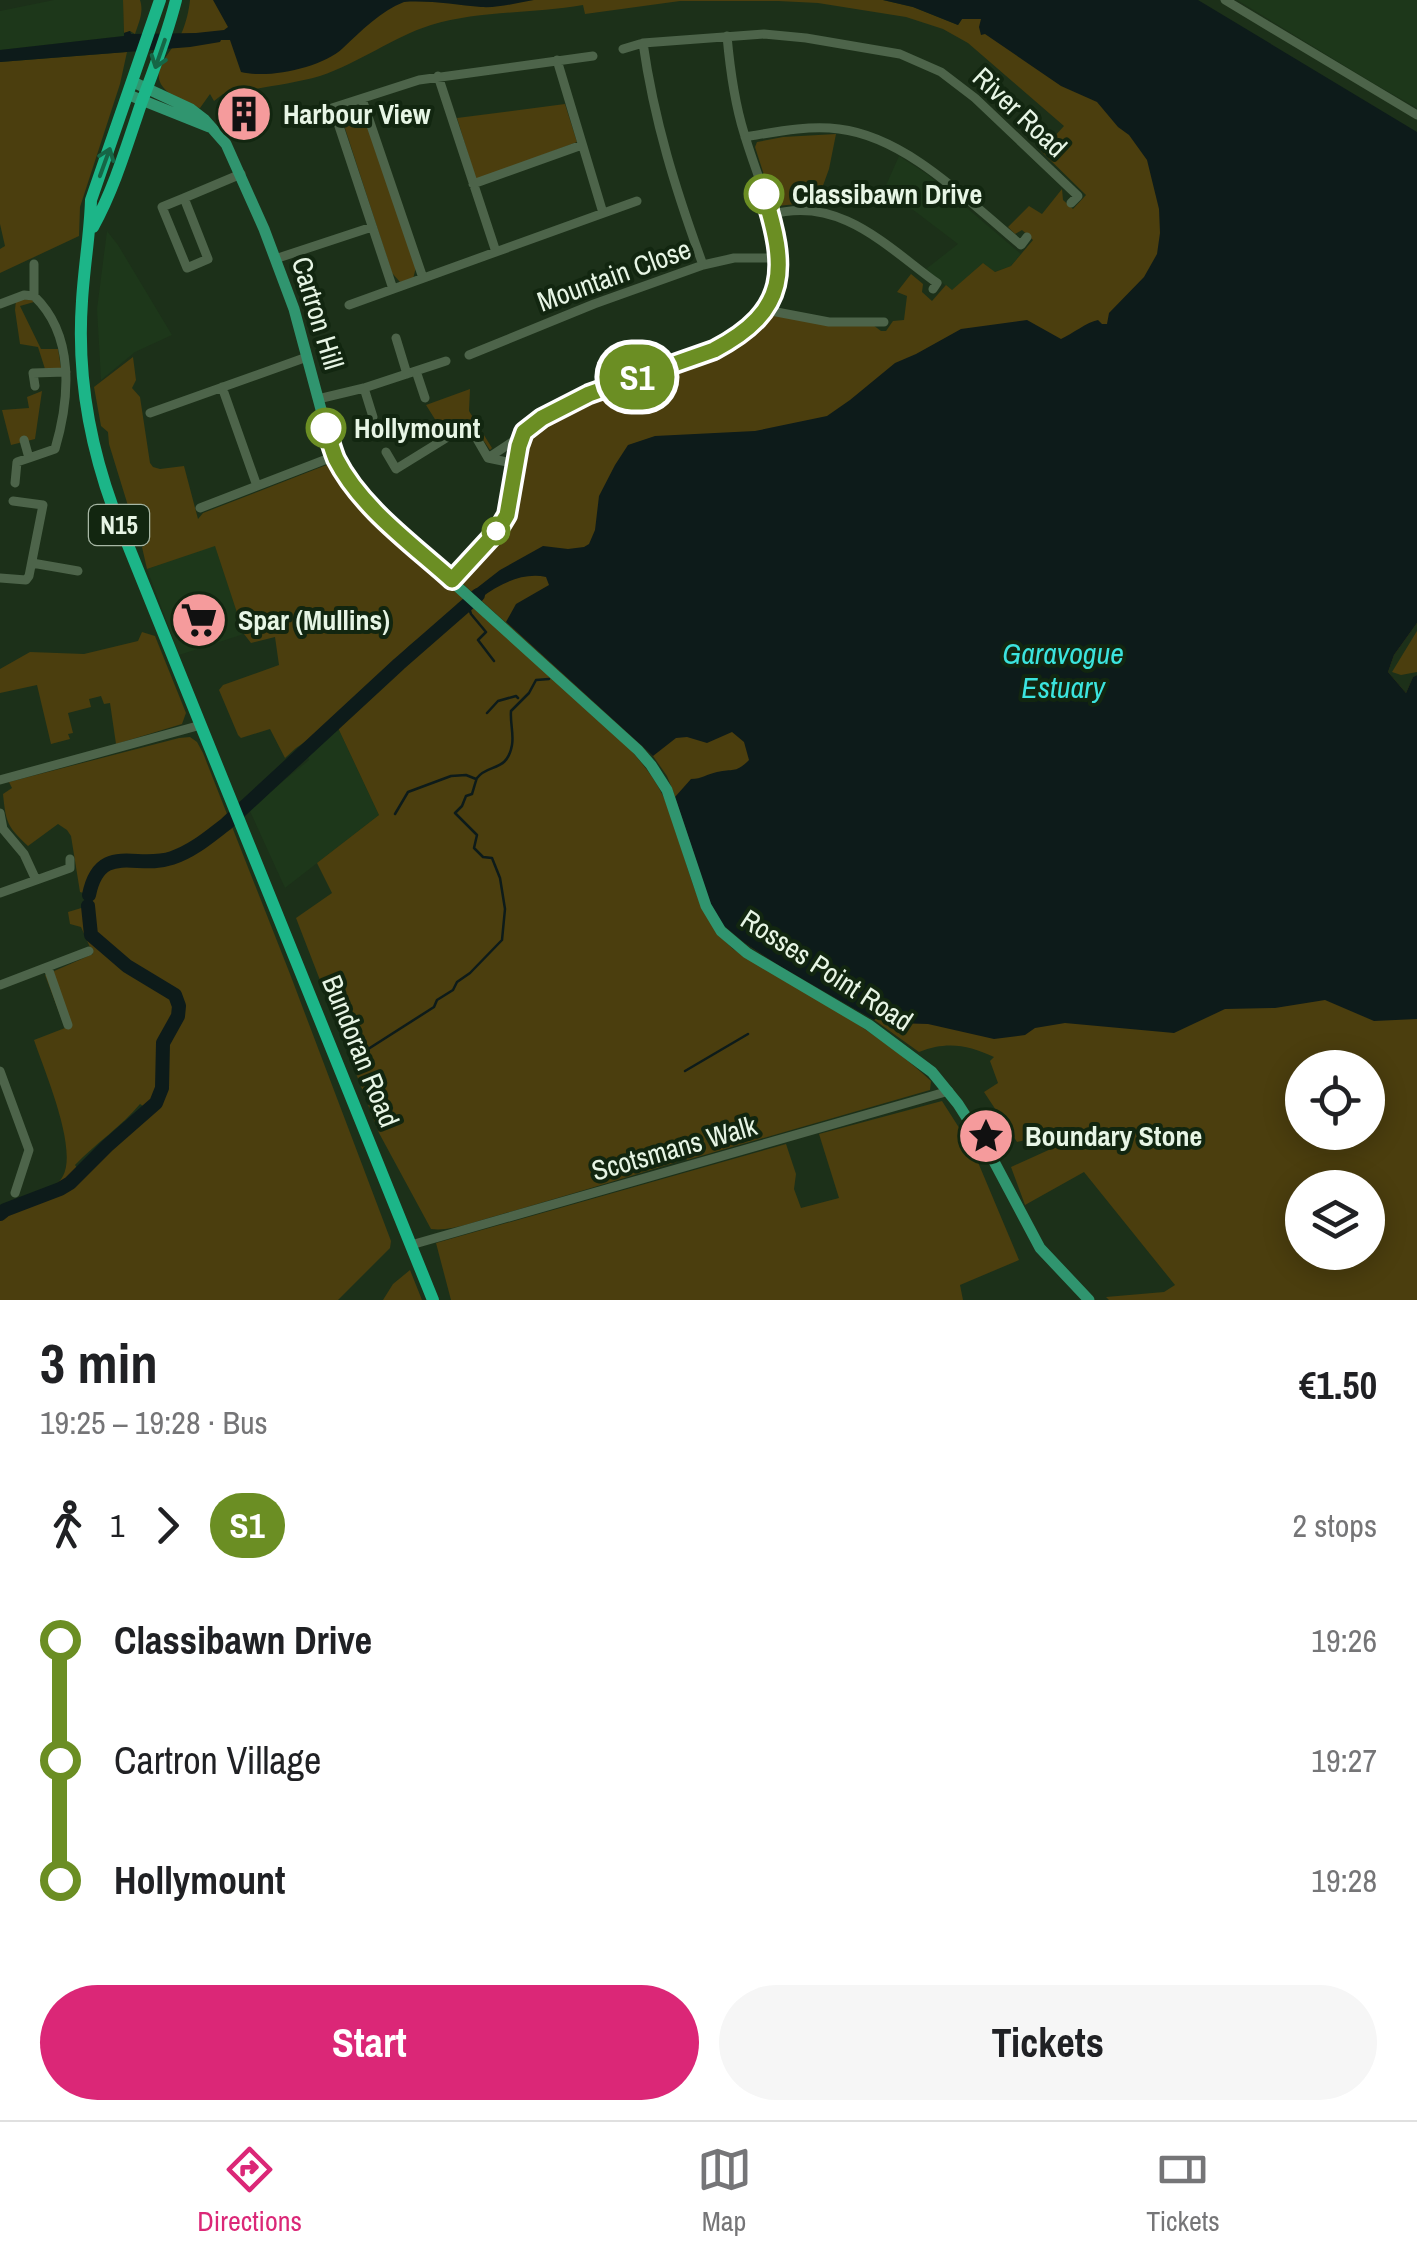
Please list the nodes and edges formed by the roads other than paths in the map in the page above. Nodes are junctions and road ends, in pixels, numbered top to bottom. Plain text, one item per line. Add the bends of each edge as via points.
1 (148, 0) edge
2 (160, 0) edge
3 (176, 0) edge
4 (1225, 0) edge
5 (151, 30) junction
6 (727, 36) junction
7 (643, 43) junction
8 (623, 49) dead end
9 (593, 56) dead end
10 (557, 60) junction
11 (438, 76) junction
12 (131, 88) junction
13 (145, 95) junction
14 (362, 99) junction
15 (332, 108) junction
16 (1417, 115) edge
17 (301, 118) dead end
18 (745, 137) junction
19 (582, 145) junction
20 (241, 174) junction
21 (473, 184) junction
22 (184, 198) junction
23 (636, 202) dead end
24 (1071, 203) dead end
25 (603, 213) junction
26 (770, 215) junction
27 (372, 227) junction
28 (90, 232) junction
29 (1027, 237) dead end
30 (496, 252) junction
31 (779, 258) junction
32 (275, 259) junction
33 (34, 264) dead end
34 (703, 265) junction
35 (423, 278) junction
36 (392, 289) junction
37 (933, 289) dead end
38 (34, 296) junction
39 (0, 304) edge
40 (349, 305) dead end
41 (766, 310) junction
42 (884, 322) dead end
43 (396, 338) dead end
44 (469, 355) dead end
45 (307, 357) junction
46 (446, 361) dead end
47 (66, 372) junction
48 (412, 372) junction
49 (35, 386) dead end
50 (222, 386) junction
51 (364, 388) junction
52 (425, 398) dead end
53 (318, 399) junction
54 (150, 413) dead end
55 (372, 417) dead end
56 (522, 436) junction
57 (24, 440) dead end
58 (386, 452) dead end
59 (29, 458) junction
60 (488, 458) junction
61 (326, 460) dead end
62 (516, 464) junction
63 (16, 483) dead end
64 (257, 486) junction
65 (13, 501) dead end
66 (200, 508) dead end
67 (32, 563) junction
68 (78, 572) dead end
69 (0, 578) edge
70 (452, 580) junction
71 (468, 594) joint
72 (201, 724) junction
73 (0, 780) edge
74 (0, 813) edge
75 (70, 859) dead end
76 (36, 880) junction
77 (0, 893) edge
78 (90, 951) dead end
79 (48, 968) junction
80 (0, 985) edge
81 (68, 1025) dead end
82 (0, 1071) edge
83 (949, 1091) junction
84 (5, 1102) edge
85 (15, 1193) dead end
86 (411, 1245) junction
87 (434, 1300) edge
88 (1089, 1300) edge

1 - 5 highway
2 - 5 highway, N15
3 -> 13 highway, N15
4 - 16 street
5 - 12 highway, N15
6 - 7 street, River Road
6 - 18 street
6 - 24 street, River Road via 806,38 900,54 941,72 1078,196
7 - 8 street, River Road
7 - 34 street via 660,137
9 - 10 street
10 - 11 street
10 - 19 street
11 - 14 street
11 - 21 street
12 - 13 main road, Cartron Hill
28 -> 12 highway, N15 via 91,200
13 - 20 main road, Cartron Hill via 208,127
13 - 28 highway, N15
14 - 15 street
14 - 35 street
15 - 17 street
15 - 27 street
18 - 26 street
18 - 29 street via 838,128 887,142 1021,244
19 - 21 street
19 - 25 street
20 - 22 street
20 - 32 main road, Cartron Hill
21 - 30 street
22 - 22 street via 208,259 187,268 162,207
23 - 25 street
25 - 30 street
26 - 31 street
26 - 37 street via 803,210 839,217 902,256 937,283
27 - 32 street
27 - 36 street
28 - 72 highway, N15 via 81,348 94,448
30 - 35 street
31 - 34 street, Mountain Close
31 - 41 street
32 - 45 main road, Cartron Hill
33 - 38 street
34 - 44 street, Mountain Close
35 - 36 street
36 - 40 street
38 - 39 street
38 - 47 street via 56,327
41 - 42 street via 830,322
41 - 56 street via 714,350 578,398
43 - 48 street
45 - 50 street
45 - 53 main road, Cartron Hill
46 - 48 street
47 - 49 street via 34,373
47 - 59 street via 55,448
48 - 51 street
48 - 52 street
50 - 54 street
50 - 64 street
51 - 53 street
51 - 55 street
53 - 70 main road, Cartron Hill via 346,475
56 - 60 street
56 - 62 street
57 - 59 street
58 - 60 street via 396,468 464,427
59 - 63 street via 17,462
60 - 62 street
61 - 64 street
62 - 70 street via 504,521
64 - 66 street
65 - 67 street via 43,504
67 - 68 street
67 - 69 street via 26,580
70 - 71 main road, Cartron Hill
71 - 83 main road, Rosses Point Road via 651,765 667,790 706,906 721,931 746,953 870,1025
72 - 73 street
72 - 86 highway, Bundoran Road / N15
74 - 76 street
75 - 76 street via 70,868
76 - 77 street
78 - 79 street
79 - 80 street
79 - 81 street
82 - 84 street
83 - 86 street, Scotsmans Walk
83 - 88 main road, Rosses Point Road via 1035,1240
84 - 85 street via 30,1150
86 - 87 highway, Bundoran Road / N15

